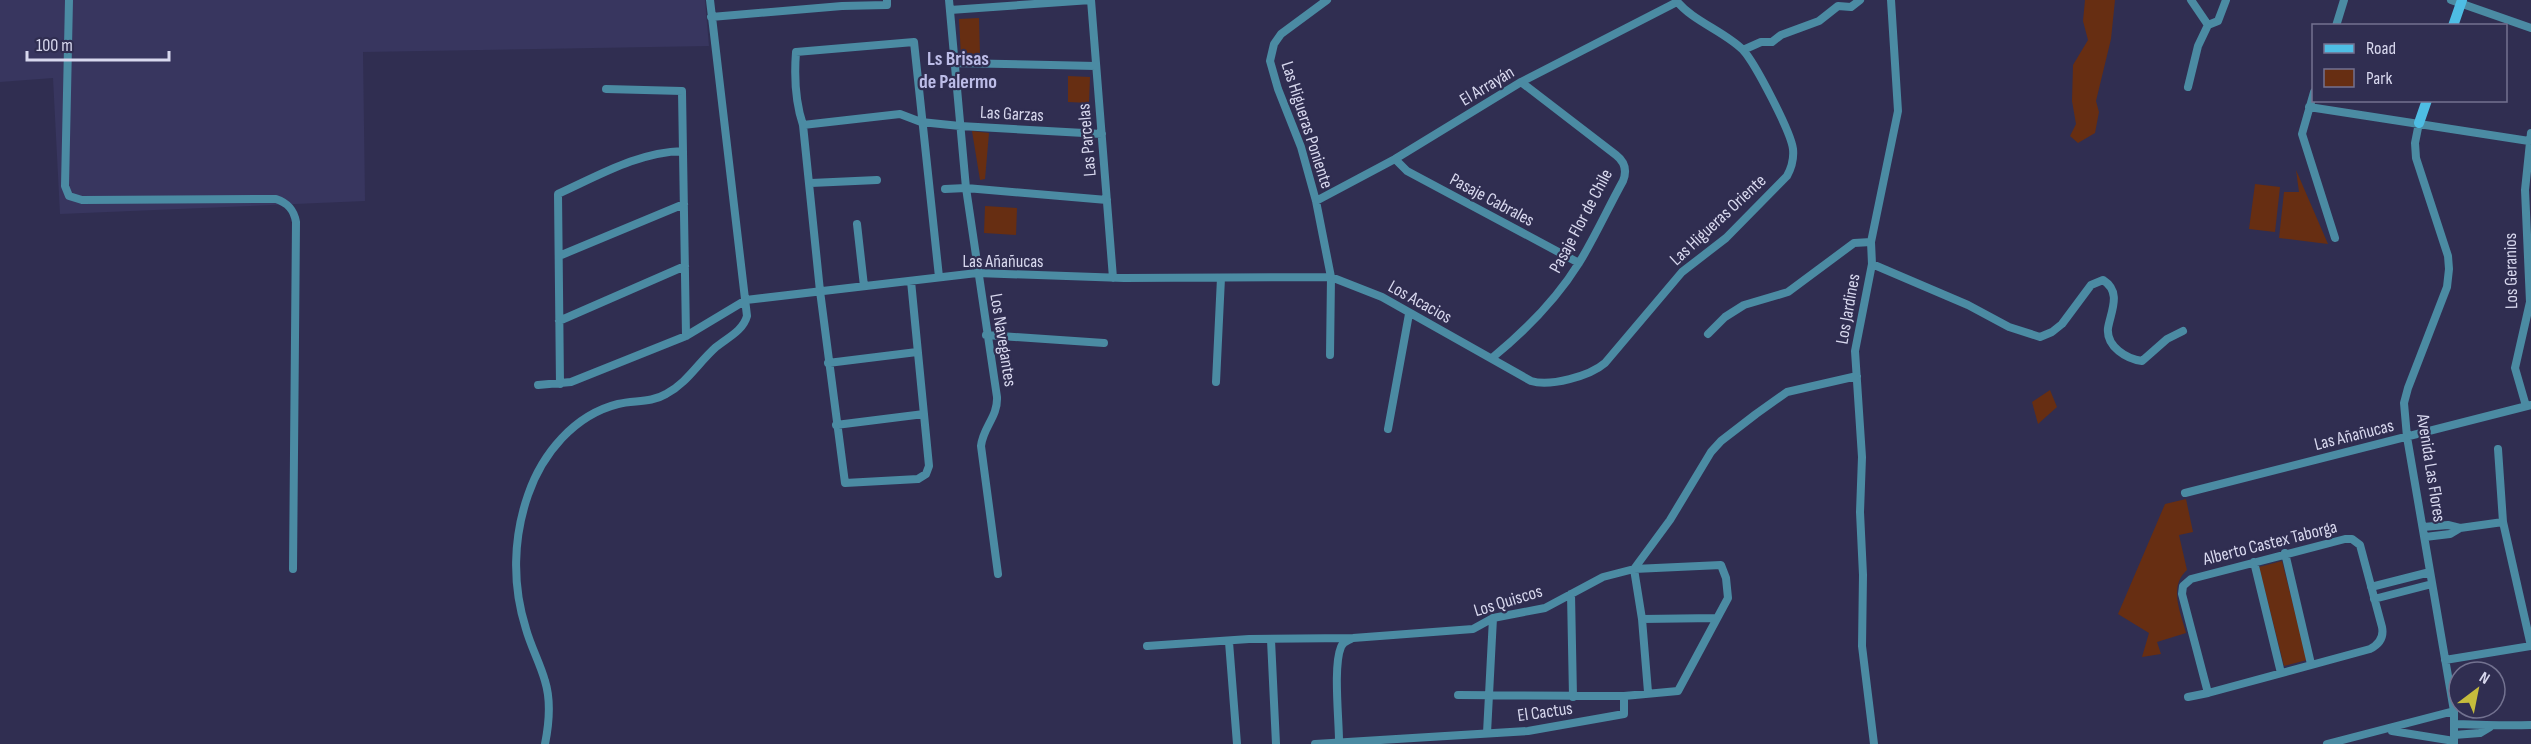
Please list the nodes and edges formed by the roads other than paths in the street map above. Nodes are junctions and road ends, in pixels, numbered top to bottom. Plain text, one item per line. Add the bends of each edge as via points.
1 (69, 0) edge
2 (710, 0) edge
3 (949, 0) edge
4 (1091, 0) edge
5 (1327, 0) edge
6 (1860, 0) edge
7 (1891, 0) edge
8 (2191, 0) edge
9 (2226, 0) edge
10 (2344, 0) edge
11 (1676, 1) edge
12 (2458, 1) edge
13 (887, 2) edge
14 (950, 10) junction
15 (711, 17) junction
16 (2337, 24) edge
17 (2453, 24) edge
18 (2208, 25) junction
19 (2531, 28) edge
20 (1743, 50) junction
21 (954, 63) junction
22 (1096, 66) junction
23 (1521, 82) junction
24 (2188, 87) dead end
25 (606, 89) dead end
26 (2312, 95) edge
27 (2426, 102) edge
28 (2308, 107) junction
29 (921, 122) junction
30 (2419, 123) junction
31 (803, 125) junction
32 (960, 126) junction
33 (1102, 134) junction
34 (2530, 137) edge
35 (683, 152) junction
36 (1395, 159) junction
37 (877, 180) dead end
38 (811, 183) junction
39 (966, 188) junction
40 (945, 189) dead end
41 (2528, 190) edge
42 (1107, 200) junction
43 (1316, 201) junction
44 (684, 204) junction
45 (858, 224) dead end
46 (2335, 238) dead end
47 (1871, 242) junction
48 (559, 256) junction
49 (1579, 263) junction
50 (1872, 264) junction
51 (685, 266) junction
52 (977, 273) junction
53 (1331, 277) junction
54 (939, 278) junction
55 (1113, 278) junction
56 (1221, 278) junction
57 (911, 281) junction
58 (864, 286) junction
59 (820, 291) junction
60 (746, 300) junction
61 (1410, 314) junction
62 (559, 321) junction
63 (2183, 331) dead end
64 (1708, 334) dead end
65 (986, 335) junction
66 (686, 336) junction
67 (1104, 343) dead end
68 (917, 352) junction
69 (1330, 355) dead end
70 (1491, 358) junction
71 (828, 363) junction
72 (1857, 376) junction
73 (1216, 382) dead end
74 (560, 384) junction
75 (538, 385) dead end
76 (2529, 406) edge
77 (924, 414) junction
78 (836, 426) junction
79 (1388, 429) dead end
80 (2408, 437) junction
81 (2498, 449) dead end
82 (2184, 493) dead end
83 (2503, 522) junction
84 (2423, 527) junction
85 (2460, 528) junction
86 (2424, 537) junction
87 (2285, 553) junction
88 (2254, 562) junction
89 (293, 569) dead end
90 (1634, 569) junction
91 (2430, 572) junction
92 (998, 574) dead end
93 (2432, 584) junction
94 (2371, 587) junction
95 (1571, 594) junction
96 (2374, 598) junction
97 (1493, 618) junction
98 (1717, 618) junction
99 (1642, 619) junction
100 (1353, 638) junction
101 (1271, 640) junction
102 (1228, 642) junction
103 (1146, 646) dead end
104 (2531, 646) edge
105 (2445, 660) junction
106 (2311, 664) junction
107 (2447, 671) edge
108 (2281, 673) junction
109 (1648, 692) junction
110 (2208, 693) junction
111 (1458, 695) dead end
112 (1489, 696) junction
113 (1624, 696) junction
114 (1574, 697) junction
115 (2188, 697) dead end
116 (2447, 713) edge
117 (2454, 720) edge
118 (2454, 724) junction
119 (2531, 725) edge
120 (2490, 727) junction
121 (2387, 730) junction
122 (1487, 733) junction
123 (2365, 740) edge
124 (2454, 740) edge
125 (1339, 741) junction
126 (545, 744) edge
127 (1237, 744) edge
128 (1276, 744) edge
129 (1315, 744) edge
130 (1874, 744) edge
131 (2327, 744) edge

1 - 89 street via 65,186 69,196 82,200 270,199 281,201 293,212
2 - 15 street
3 - 14 street, Los Navegantes
4 - 14 street
4 - 22 street, Las Parcelas
5 - 43 street, Las Higueras Poniente via 1281,34 1270,61
6 - 20 street via 1851,7 1838,6 1819,21 1772,42
7 - 47 street, Los Jardines via 1898,111
8 - 18 street
9 - 18 street via 2218,21
10 - 16 street
11 - 20 street, Las Higueras Oriente
11 - 23 street, El Arrayán
12 - 17 street
12 - 19 street
13 - 15 street
14 - 21 street, Los Navegantes
15 - 60 street
18 - 24 street via 2198,46
20 - 70 street, Las Higueras Oriente via 1791,139 1794,157 1787,176 1726,238 1682,272 1600,367 1542,384
21 - 22 street
21 - 32 street, Los Navegantes
22 - 33 street, Las Parcelas
23 - 36 street, El Arrayán
23 - 49 street, Pasaje Flor de Chile via 1617,155 1625,168 1623,181
25 - 35 street via 682,91
26 - 28 street
27 - 30 street, Avenida Las Flores
28 - 30 street
28 - 46 street via 2302,134
29 - 31 street, Las Garzas via 900,114
29 - 31 street via 914,42 796,52 794,80
29 - 32 street, Las Garzas
29 - 54 street
30 - 34 street
30 - 80 street, Avenida Las Flores via 2416,158 2450,269 2447,287 2404,403
31 - 38 street
32 - 33 street, Las Garzas
32 - 39 street, Los Navegantes
33 - 42 street, Las Parcelas
34 - 41 street, Los Geranios
35 - 44 street
35 - 48 street via 643,156 558,194
36 - 43 street, El Arrayán
36 - 49 street, Pasaje Cabrales via 1407,171
37 - 38 street
38 - 59 street
39 - 40 street
39 - 42 street
39 - 52 street, Los Navegantes
41 - 76 street, Los Geranios via 2530,302 2515,368
42 - 55 street, Las Parcelas
43 - 53 street, Las Higueras Poniente
44 - 48 street
44 - 51 street
45 - 58 street
47 - 50 street, Los Jardines
47 - 64 street via 1854,243 1788,292 1744,304
48 - 62 street
49 - 70 street, Pasaje Flor de Chile via 1542,312
50 - 63 street via 2009,327 2040,337 2062,324 2091,285 2103,280 2109,284 2114,301 2108,329 2110,340 2116,350 2133,360 2142,361
50 - 72 street, Los Jardines via 1855,351
51 - 62 street
51 - 66 street
52 - 54 street, Las Añañucas
52 - 55 street, Las Añañucas
52 - 65 street, Los Navegantes
53 - 56 street, Las Añañucas
53 - 61 street, Los Acacios via 1368,291
53 - 69 street, Las Higueras Poniente
54 - 57 street, Las Añañucas
55 - 56 street, Las Añañucas
56 - 73 street
57 - 58 street, Las Añañucas
57 - 68 street
58 - 59 street, Las Añañucas
59 - 60 street, Las Añañucas
59 - 71 street
60 - 66 street, Las Añañucas
60 - 126 street via 743,325 683,383 660,398 615,405 590,417 549,451 534,480 519,527 516,578 526,630 546,682 549,712
61 - 70 street, Los Acacios
61 - 79 street
62 - 74 street
65 - 67 street
65 - 92 street, Los Navegantes via 997,404 981,446
66 - 74 street, Las Añañucas
68 - 71 street
68 - 77 street
71 - 78 street
72 - 90 street via 1787,392 1721,441
72 - 130 street, Los Jardines via 1862,457 1862,646
74 - 75 street, Las Añañucas
76 - 80 street, Las Añañucas
77 - 78 street
77 - 78 street via 929,466 922,477 914,479 845,483
80 - 82 street, Las Añañucas
80 - 84 street, Avenida Las Flores
81 - 83 street
83 - 85 street
83 - 104 street
84 - 85 street
84 - 86 street, Avenida Las Flores
85 - 86 street via 2450,534
86 - 91 street, Avenida Las Flores
87 - 88 street, Alberto Castex Taborga
87 - 94 street, Alberto Castex Taborga via 2352,539 2360,545
87 - 106 street
88 - 108 street
88 - 110 street, Alberto Castex Taborga via 2191,579 2183,586
90 - 95 street, Los Quiscos via 1603,577
90 - 98 street, Los Quiscos via 1721,565 1728,598
90 - 99 street
91 - 93 street, Avenida Las Flores
91 - 94 street
93 - 96 street
93 - 105 street, Avenida Las Flores
94 - 96 street, Alberto Castex Taborga
95 - 97 street, Los Quiscos via 1545,608
95 - 114 street
96 - 106 street, Alberto Castex Taborga via 2383,631 2378,644
97 - 100 street, Los Quiscos via 1473,629
97 - 112 street
98 - 99 street
98 - 109 street via 1678,691
99 - 109 street
100 - 101 street, Los Quiscos
100 - 125 street via 1340,649
101 - 102 street, Los Quiscos
101 - 128 street
102 - 103 street, Los Quiscos
102 - 127 street
104 - 105 street
105 - 107 street, Avenida Las Flores
106 - 108 street, Alberto Castex Taborga
108 - 110 street, Alberto Castex Taborga
109 - 113 street
110 - 115 street, Alberto Castex Taborga
111 - 112 street
112 - 114 street
112 - 122 street
113 - 114 street
113 - 122 street, El Cactus via 1624,714 1528,731
116 - 121 street
117 - 118 street, Avenida Las Flores
118 - 120 street
118 - 124 street, Avenida Las Flores
119 - 120 street
120 - 124 street
121 - 123 street
121 - 124 street
122 - 125 street, El Cactus
123 - 131 street
125 - 129 street, El Cactus

